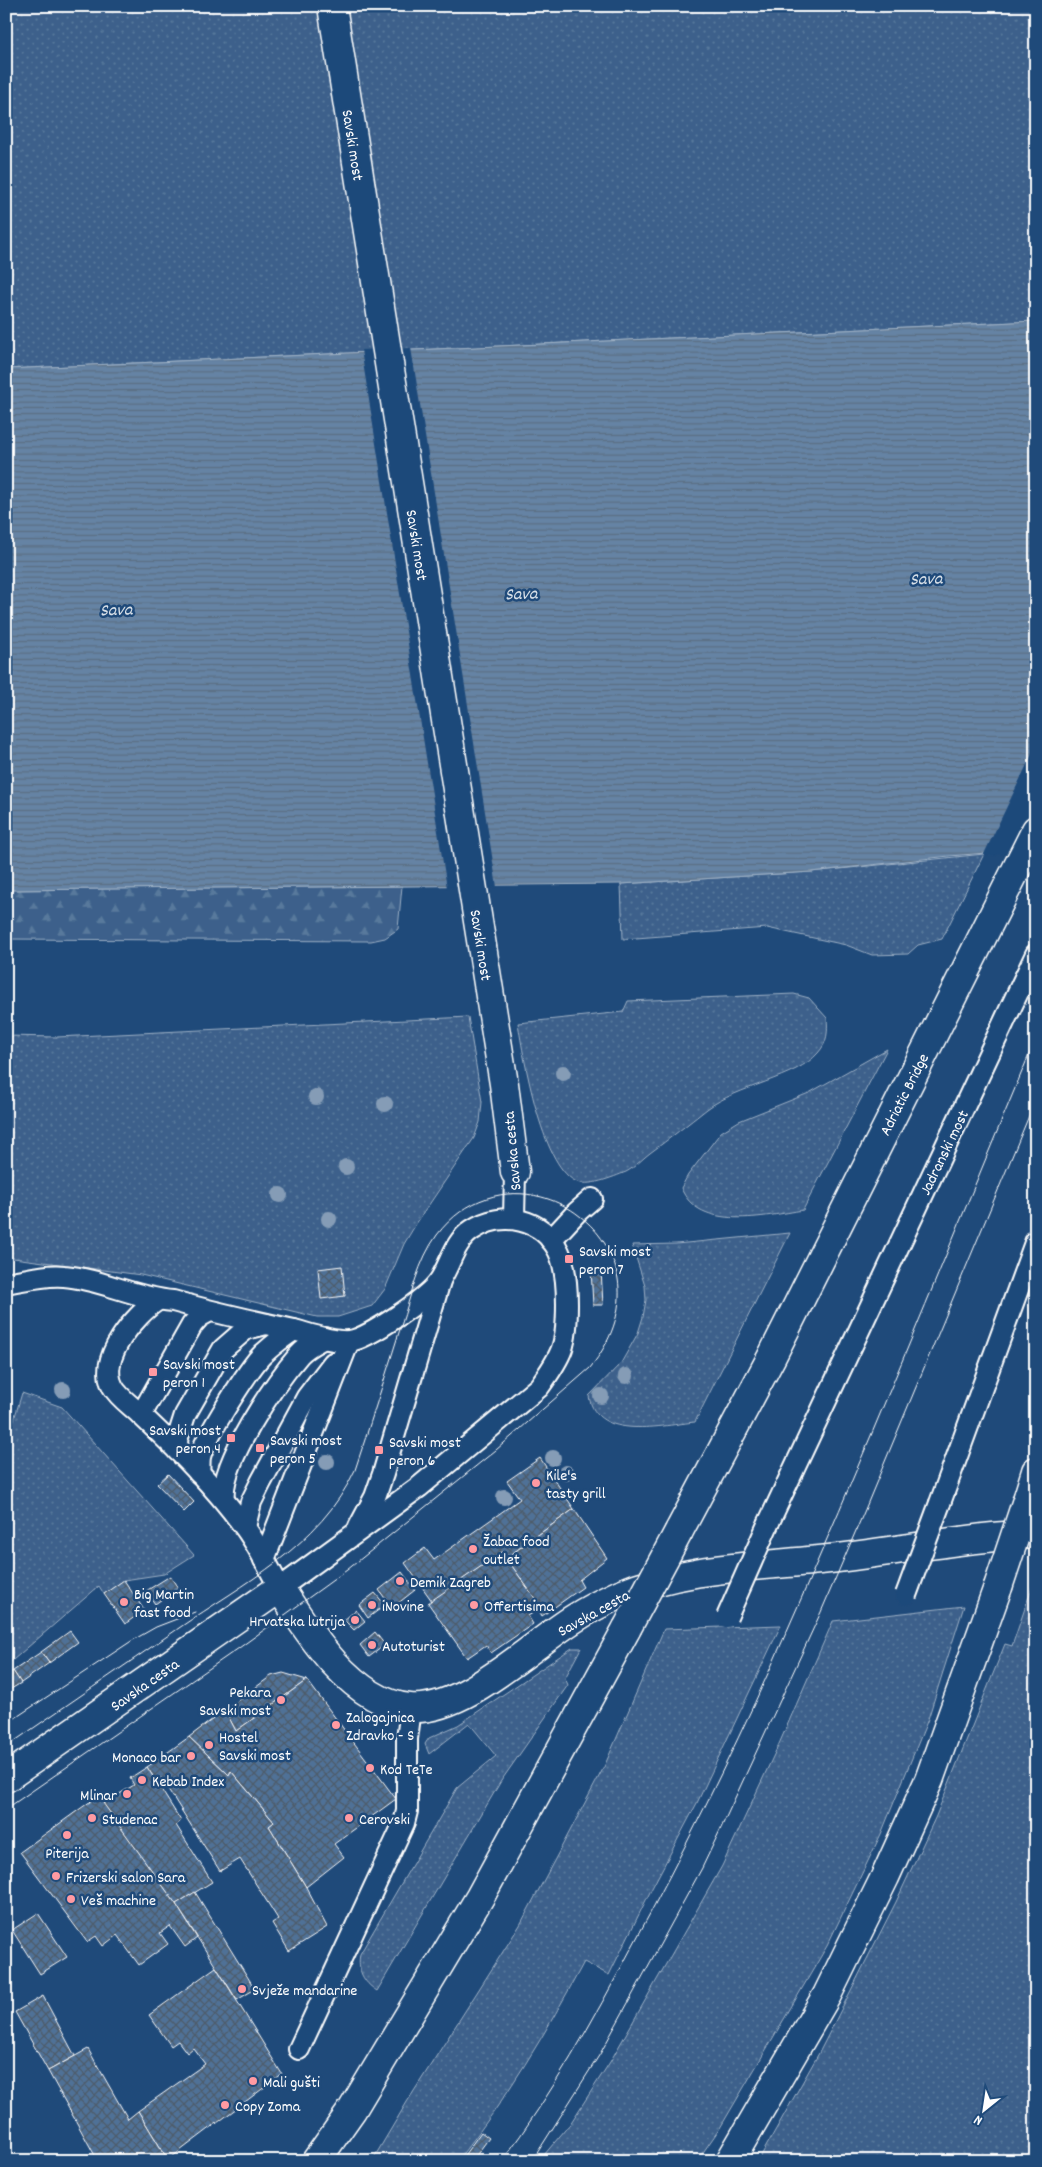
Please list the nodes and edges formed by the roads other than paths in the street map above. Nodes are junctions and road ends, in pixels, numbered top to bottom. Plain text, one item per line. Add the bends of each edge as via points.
1 (332, 6) edge
2 (1036, 830) edge
3 (1036, 954) edge
4 (504, 1084) joint
5 (515, 1172) joint
6 (592, 1200) dead end
7 (514, 1218) junction
8 (551, 1240) junction
9 (1036, 1240) edge
10 (440, 1281) junction
11 (6, 1283) edge
12 (158, 1300) junction
13 (210, 1311) junction
14 (266, 1324) junction
15 (294, 1330) junction
16 (324, 1338) junction
17 (349, 1341) junction
18 (141, 1414) junction
19 (178, 1450) junction
20 (1036, 1471) edge
21 (199, 1473) junction
22 (224, 1500) junction
23 (245, 1527) junction
24 (357, 1531) junction
25 (1036, 1534) edge
26 (264, 1560) junction
27 (280, 1588) junction
28 (906, 1596) dead end
29 (727, 1617) dead end
30 (411, 1709) junction
31 (6, 1778) edge
32 (299, 2049) dead end
33 (352, 2110) junction
34 (731, 2158) edge
35 (316, 2161) edge
36 (335, 2161) edge

1 - 4 street, Savski most
2 - 33 street, Adriatic Bridge, bridge via 771,1358 627,1628 480,1897
3 - 29 lane, Jadranski most, bridge via 849,1349
4 - 5 street, Savska cesta
5 - 7 lane, Savska cesta
6 - 8 lane via 576,1212
7 - 8 lane, Savska cesta via 540,1229
7 - 10 lane, Savska cesta via 488,1221 471,1231 456,1247
8 - 24 lane, Savska cesta via 561,1258 566,1282 567,1336 554,1367 539,1387 419,1487
9 - 28 lane, bridge
10 - 17 lane, Savska cesta via 383,1325
10 - 24 lane, Savska cesta via 383,1474
11 - 12 lane via 62,1275 97,1281
12 - 13 lane via 172,1300
12 - 18 lane via 131,1324 114,1350 110,1363 113,1388
13 - 14 lane
13 - 18 lane via 192,1325
14 - 15 lane
14 - 19 lane via 246,1329 223,1349 185,1415 177,1440
15 - 16 lane
15 - 21 lane via 278,1340 244,1378 200,1456
16 - 17 lane
16 - 22 lane via 300,1355 267,1398 231,1463 222,1489
17 - 23 lane via 307,1397 251,1502
17 - 26 lane
18 - 19 lane
19 - 21 lane
20 - 34 street, bridge via 929,1780 827,1995
21 - 22 lane
22 - 23 lane
23 - 26 lane
24 - 27 lane, Savska cesta
25 - 30 street, Savska cesta via 903,1547 667,1578 620,1594 575,1618 468,1693 446,1704
26 - 27 lane
27 - 30 street, Savska cesta via 309,1631 347,1676 384,1701
27 - 31 street, Savska cesta
30 - 32 lane via 404,1823
33 - 35 street
33 - 36 street

